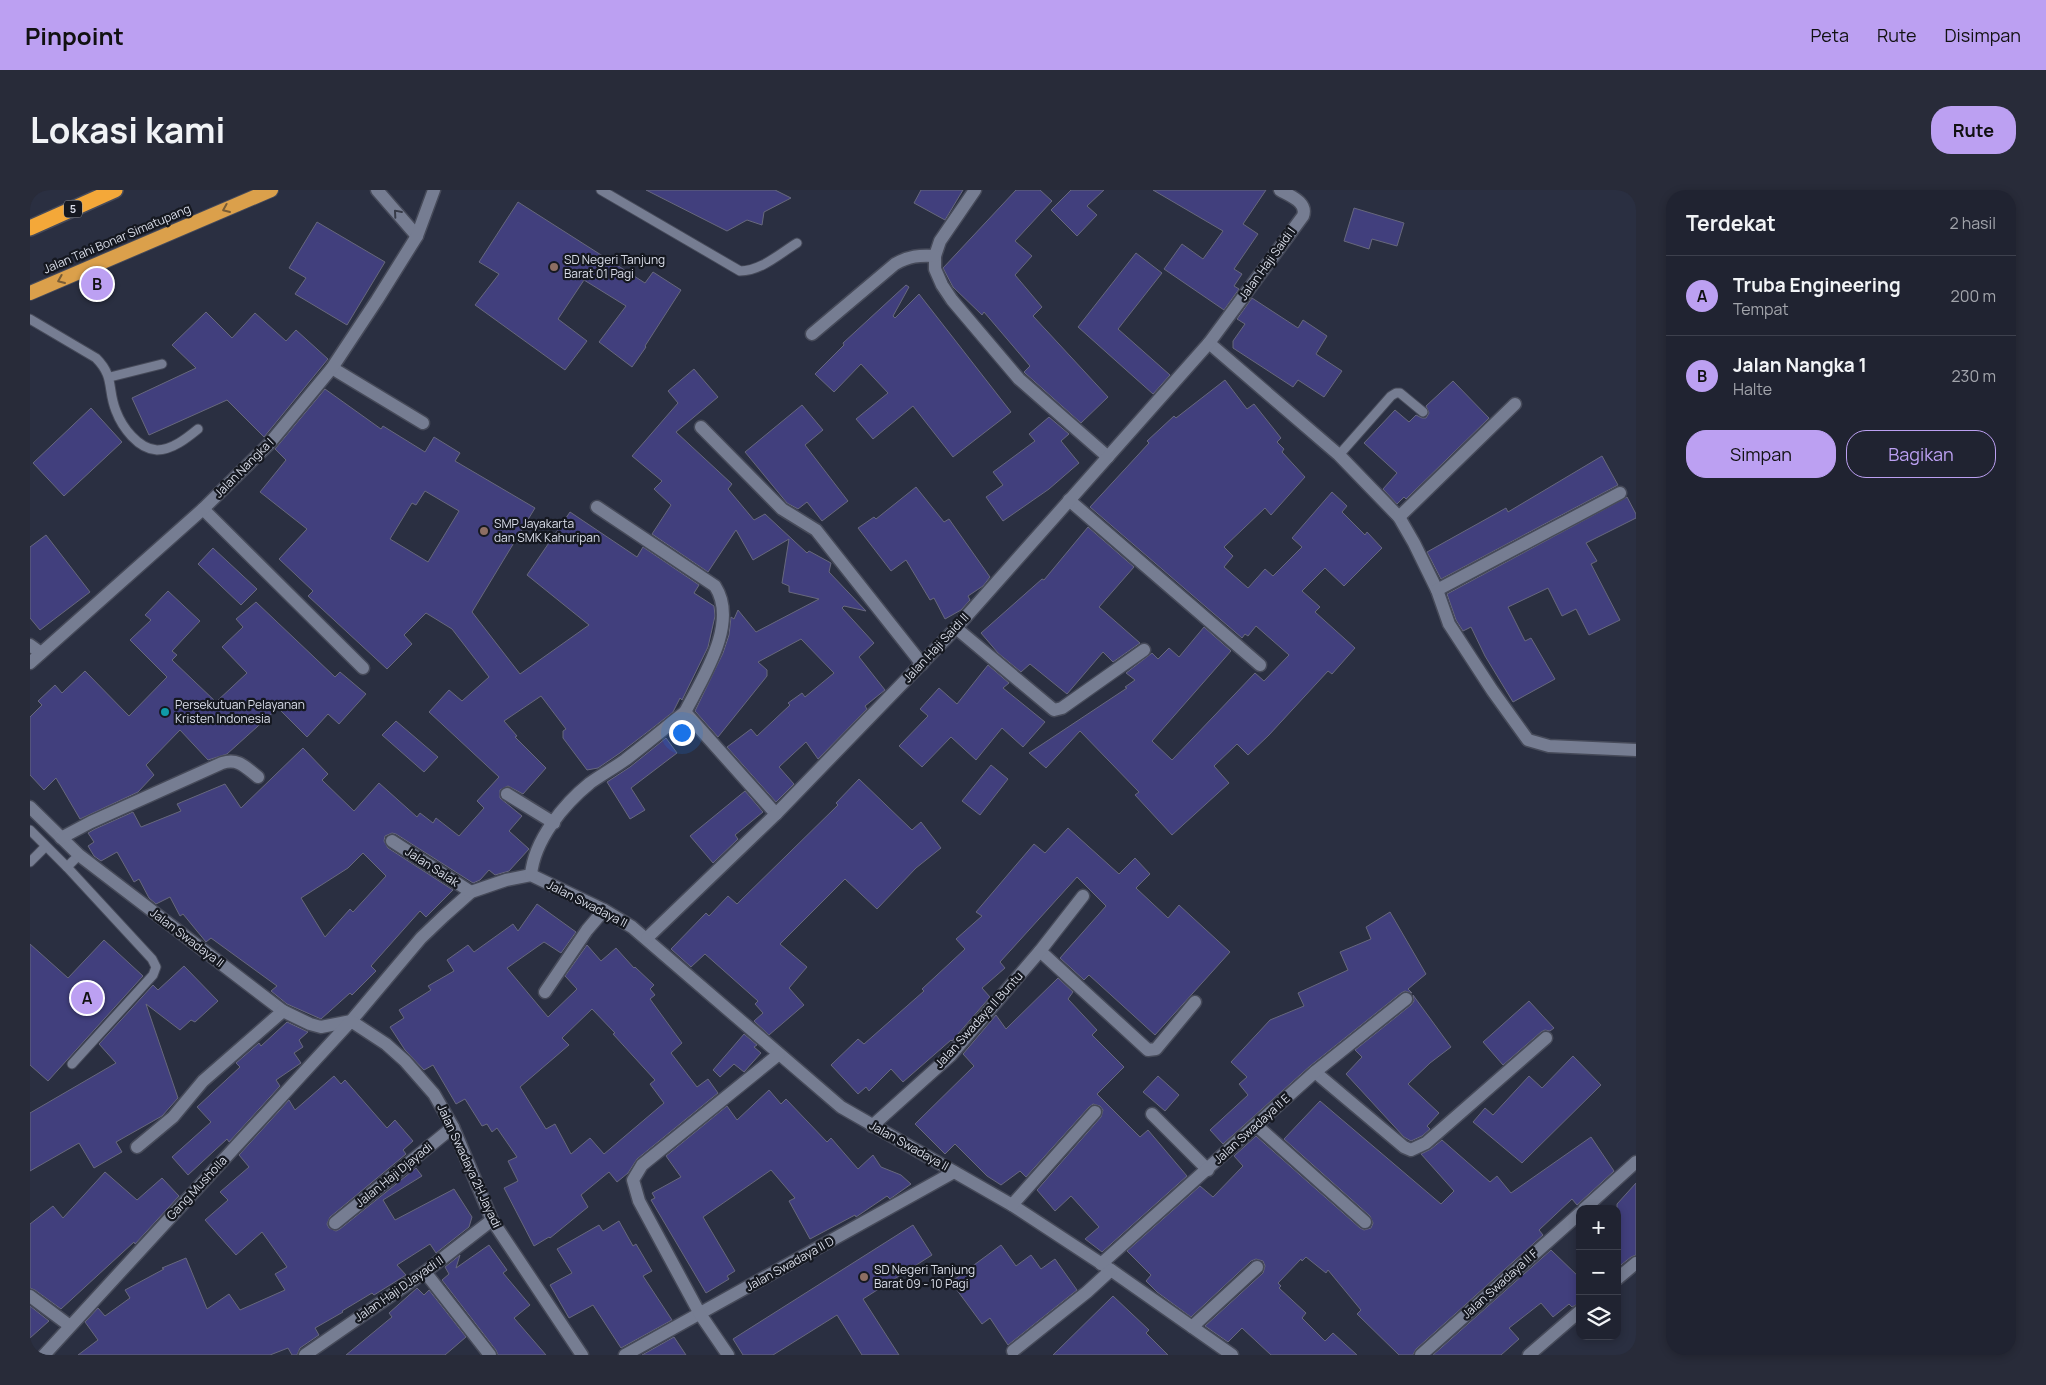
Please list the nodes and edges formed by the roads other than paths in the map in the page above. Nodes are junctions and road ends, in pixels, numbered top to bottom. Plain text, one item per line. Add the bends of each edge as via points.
1 (115, 190) edge
2 (271, 190) edge
3 (377, 190) edge
4 (434, 190) edge
5 (601, 190) edge
6 (975, 190) edge
7 (1280, 190) edge
8 (30, 228) edge
9 (417, 236) junction
10 (797, 243) dead end
11 (935, 256) junction
12 (30, 293) edge
13 (30, 319) edge
14 (812, 334) dead end
15 (1210, 343) junction
16 (162, 364) dead end
17 (332, 368) junction
18 (110, 377) junction
19 (1515, 404) dead end
20 (1422, 412) dead end
21 (423, 423) dead end
22 (701, 427) dead end
23 (198, 429) dead end
24 (1339, 455) junction
25 (1108, 457) junction
26 (1620, 493) dead end
27 (1069, 500) junction
28 (597, 507) dead end
29 (203, 509) junction
30 (1399, 517) junction
31 (1437, 590) junction
32 (956, 628) junction
33 (30, 645) edge
34 (1144, 650) dead end
35 (41, 652) junction
36 (30, 663) edge
37 (922, 664) junction
38 (1260, 665) dead end
39 (364, 668) dead end
40 (686, 712) junction
41 (1636, 750) edge
42 (258, 777) dead end
43 (507, 794) dead end
44 (30, 807) edge
45 (776, 814) junction
46 (554, 823) junction
47 (30, 830) edge
48 (61, 838) junction
49 (392, 841) dead end
50 (45, 847) junction
51 (79, 855) junction
52 (30, 862) edge
53 (67, 867) junction
54 (530, 875) junction
55 (471, 892) junction
56 (1083, 896) dead end
57 (604, 910) junction
58 (647, 938) junction
59 (1040, 951) junction
60 (544, 992) dead end
61 (1406, 999) dead end
62 (1195, 1002) dead end
63 (283, 1010) junction
64 (351, 1021) junction
65 (1546, 1038) dead end
66 (779, 1054) junction
67 (72, 1064) dead end
68 (1315, 1072) junction
69 (1095, 1112) dead end
70 (1152, 1114) dead end
71 (872, 1126) junction
72 (1257, 1126) junction
73 (452, 1127) junction
74 (137, 1147) dead end
75 (1636, 1162) edge
76 (1208, 1170) junction
77 (954, 1172) junction
78 (1012, 1204) junction
79 (1588, 1205) edge
80 (1576, 1217) edge
81 (492, 1220) junction
82 (1365, 1222) dead end
83 (335, 1223) dead end
84 (1636, 1264) edge
85 (1106, 1267) junction
86 (1257, 1267) dead end
87 (425, 1272) junction
88 (1621, 1277) edge
89 (30, 1296) edge
90 (700, 1314) junction
91 (1576, 1314) edge
92 (70, 1326) junction
93 (1192, 1327) junction
94 (1013, 1351) dead end
95 (44, 1355) edge
96 (305, 1355) edge
97 (490, 1355) edge
98 (582, 1355) edge
99 (625, 1355) edge
100 (728, 1355) edge
101 (1232, 1355) edge
102 (1421, 1355) edge
103 (1529, 1355) edge

1 - 8 highway, 5
2 -> 12 highway, Jalan Tahi Bonar Simatupang
9 -> 3 street
4 - 9 street, Jalan Nangka I
5 - 10 lane via 740,271 760,267
6 - 11 street via 940,241
7 - 15 street, Jalan Haji Saidi I via 1301,203 1303,216
9 - 17 street, Jalan Nangka I
11 - 14 street via 916,255 895,264
11 - 25 street via 935,269 952,300 1020,379
13 - 18 lane via 96,358
15 - 24 street
15 - 25 street, Jalan Haji Saidi II
16 - 18 lane
17 - 21 street
17 - 29 street, Jalan Nangka I via 269,444
18 - 23 lane via 116,411 134,438 146,446 157,450 170,446
19 - 30 street
20 - 24 lane via 1396,393
22 - 37 street via 782,509 816,530
24 - 30 street
25 - 27 street, Jalan Haji Saidi II
26 - 31 street
27 - 32 street, Jalan Haji Saidi II
27 - 38 street
28 - 40 street via 715,586 722,596 723,627
29 - 35 street, Jalan Nangka I
29 - 39 street
30 - 31 street
31 - 41 street via 1449,624 1528,740 1548,746
32 - 34 street via 1054,710 1062,708
32 - 37 street, Jalan Haji Saidi II
33 - 35 street
35 - 36 street, Jalan Nangka I
37 - 45 street, Jalan Haji Saidi II
40 - 45 street
40 - 46 street via 590,783
42 - 48 street via 238,762 222,762
43 - 46 street
44 - 48 street, Jalan Swadaya II
45 - 58 street, Jalan Haji Saidi II
46 - 54 street via 538,850
47 - 50 lane
48 - 51 street, Jalan Swadaya II
49 - 55 street, Jalan Salak
50 - 52 lane
50 - 53 lane
51 - 53 lane
51 - 63 street, Jalan Swadaya II
53 - 67 lane via 156,967 154,975
54 - 55 street
54 - 57 street, Jalan Swadaya II
55 - 64 street via 421,938
56 - 59 street, Jalan Swadaya II Buntu
57 - 58 street, Jalan Swadaya II
57 - 60 street
58 - 66 street, Jalan Swadaya II
59 - 62 street via 1148,1050 1156,1049
59 - 71 street, Jalan Swadaya II Buntu via 950,1056
61 - 68 street, Jalan Swadaya II E
63 - 64 street, Jalan Swadaya II via 321,1027
63 - 74 street via 203,1081 173,1117
64 - 73 street, Jalan Swadaya 2H Jayadi via 405,1061 434,1094
64 - 92 street, Gang Musholla
65 - 68 street via 1426,1143 1411,1150
66 - 71 street, Jalan Swadaya II via 841,1107
66 - 90 street via 642,1165 633,1180 639,1201
68 - 72 street, Jalan Swadaya II E
69 - 78 street
70 - 76 street
71 - 77 street, Jalan Swadaya II
72 - 76 street, Jalan Swadaya II E
72 - 82 street
73 - 81 street, Jalan Swadaya 2H Jayadi
73 - 83 street, Jalan Haji Djayadi
75 - 79 street
76 - 85 street, Jalan Swadaya II E
77 - 78 street, Jalan Swadaya II
77 - 90 street, Jalan Swadaya II D
78 - 85 street, Jalan Swadaya II
80 - 102 street, Jalan Swadaya II F
81 - 87 street, Jalan Haji DJayadi II
81 - 98 street, Jalan Swadaya 2H Jayadi
84 - 88 street
85 - 93 street, Jalan Swadaya II
85 - 94 street, Jalan Swadaya II E via 1087,1292
86 - 93 street
87 - 96 street, Jalan Haji DJayadi II
87 - 97 street
89 - 92 street
90 - 99 street, Jalan Swadaya II D
90 - 100 street
91 - 103 street
92 - 95 street, Gang Musholla
93 - 101 street, Jalan Swadaya II

